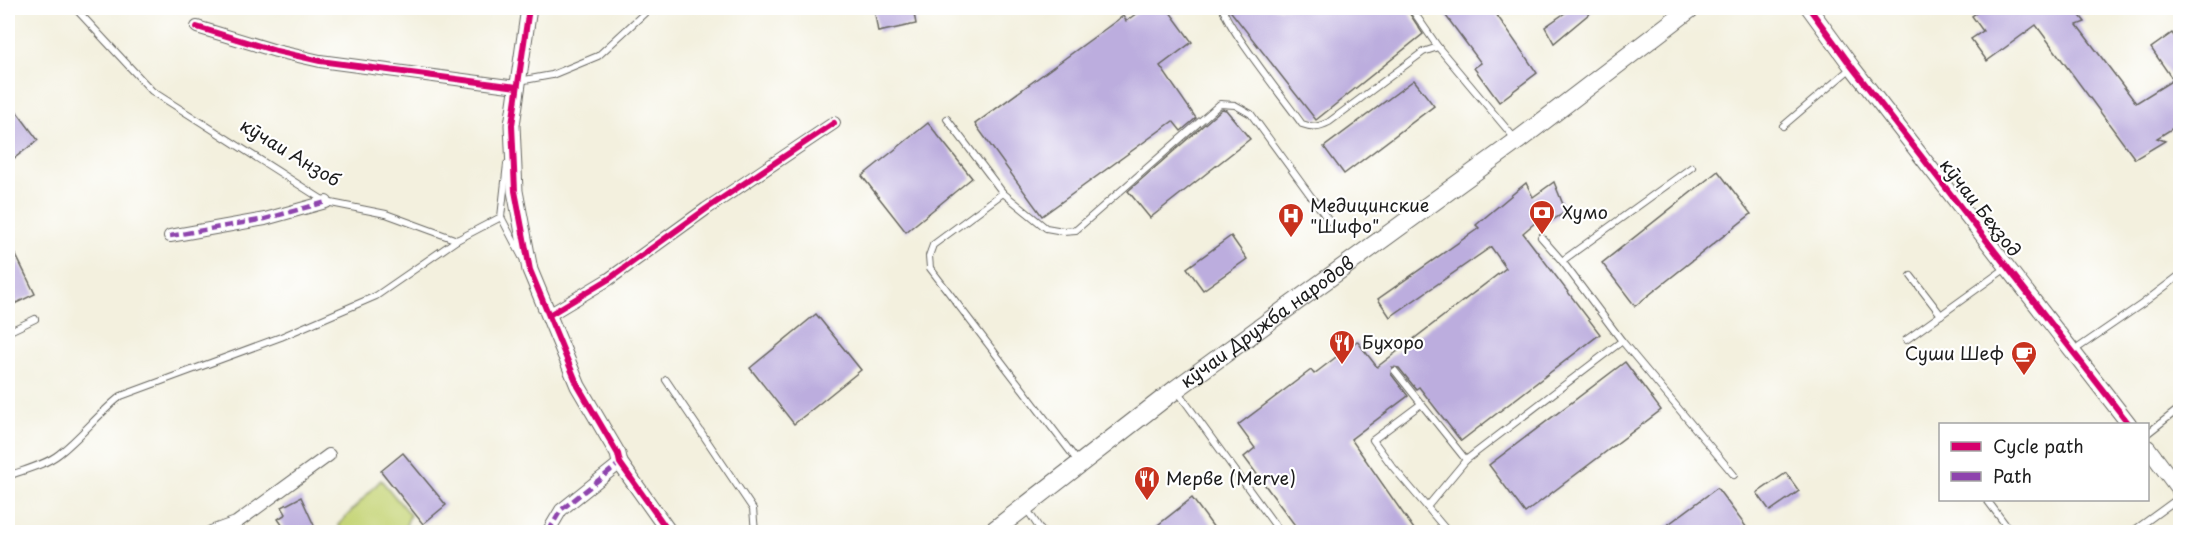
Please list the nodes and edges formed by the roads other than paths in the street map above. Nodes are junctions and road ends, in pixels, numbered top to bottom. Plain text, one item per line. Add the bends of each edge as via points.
1 (75, 8) edge
2 (529, 8) edge
3 (650, 8) edge
4 (1223, 8) edge
5 (1411, 8) edge
6 (1691, 8) edge
7 (1809, 8) edge
8 (197, 27) dead end
9 (1438, 46) junction
10 (1852, 68) junction
11 (518, 84) junction
12 (947, 119) dead end
13 (834, 123) dead end
14 (512, 125) junction
15 (1783, 126) dead end
16 (1517, 141) junction
17 (1692, 167) dead end
18 (1003, 193) junction
19 (326, 202) junction
20 (501, 217) junction
21 (1329, 221) dead end
22 (170, 236) dead end
23 (1541, 237) dead end
24 (457, 240) junction
25 (1562, 261) junction
26 (2007, 267) junction
27 (530, 270) junction
28 (2181, 275) edge
29 (1911, 276) dead end
30 (549, 315) junction
31 (1941, 315) junction
32 (35, 319) dead end
33 (8, 332) edge
34 (1906, 340) dead end
35 (1622, 341) junction
36 (2072, 352) junction
37 (1395, 371) dead end
38 (666, 380) dead end
39 (1176, 389) junction
40 (1421, 404) junction
41 (2181, 408) edge
42 (2128, 423) edge
43 (2149, 432) edge
44 (2149, 449) edge
45 (329, 455) dead end
46 (1466, 460) junction
47 (1079, 463) junction
48 (620, 464) junction
49 (1734, 475) dead end
50 (8, 476) edge
51 (2181, 491) edge
52 (2181, 497) edge
53 (1988, 501) edge
54 (1024, 506) junction
55 (1427, 507) junction
56 (240, 528) edge
57 (211, 532) edge
58 (548, 532) edge
59 (669, 532) edge
60 (755, 532) edge
61 (992, 532) edge
62 (1042, 532) edge
63 (1280, 532) edge
64 (1448, 532) edge
65 (2011, 532) edge
66 (2132, 532) edge

1 - 19 lane, кӯчаи Анзоб via 152,91
2 - 11 street
3 - 11 lane via 598,56
4 - 9 lane via 1302,124 1310,127 1329,122 1423,52
5 - 9 lane
6 - 16 main road, кӯчаи Дружба народов
7 - 10 street, кӯчаи Беҳзод
8 - 11 street via 320,61
9 - 16 lane
10 - 15 lane
10 - 26 street, кӯчаи Беҳзод
11 - 14 street
12 - 18 lane
13 - 30 street via 609,279
14 - 20 lane
14 - 27 street via 515,191
16 - 39 main road, кӯчаи Дружба народов
17 - 25 lane
18 - 21 lane via 1046,228 1076,230 1220,104 1235,105 1251,114
18 - 47 lane via 933,245 930,268
19 - 22 street via 265,219
19 - 24 lane, кӯчаи Анзоб via 386,214
20 - 24 lane
20 - 27 lane
23 - 25 lane
24 - 50 lane via 376,296 281,338 122,396 60,453
25 - 35 lane
26 - 31 lane
26 - 36 street, кӯчаи Беҳзод
27 - 30 street
28 - 36 lane
29 - 31 lane
30 - 48 street via 578,386
31 - 34 lane
32 - 33 lane
35 - 46 lane
35 - 49 lane
36 - 42 street, кӯчаи Беҳзод
37 - 40 lane
38 - 60 lane via 753,509
39 - 47 main road, кӯчаи Дружба народов
39 - 63 lane
40 - 46 lane
40 - 55 lane via 1373,441
41 - 43 lane
44 - 51 street
45 - 56 street
46 - 55 lane
47 - 54 main road, кӯчаи Дружба народов
48 - 58 street via 561,510
48 - 59 street
52 - 66 lane
53 - 65 lane
54 - 61 main road, кӯчаи Дружба народов
54 - 62 lane
55 - 64 lane
56 - 57 street

